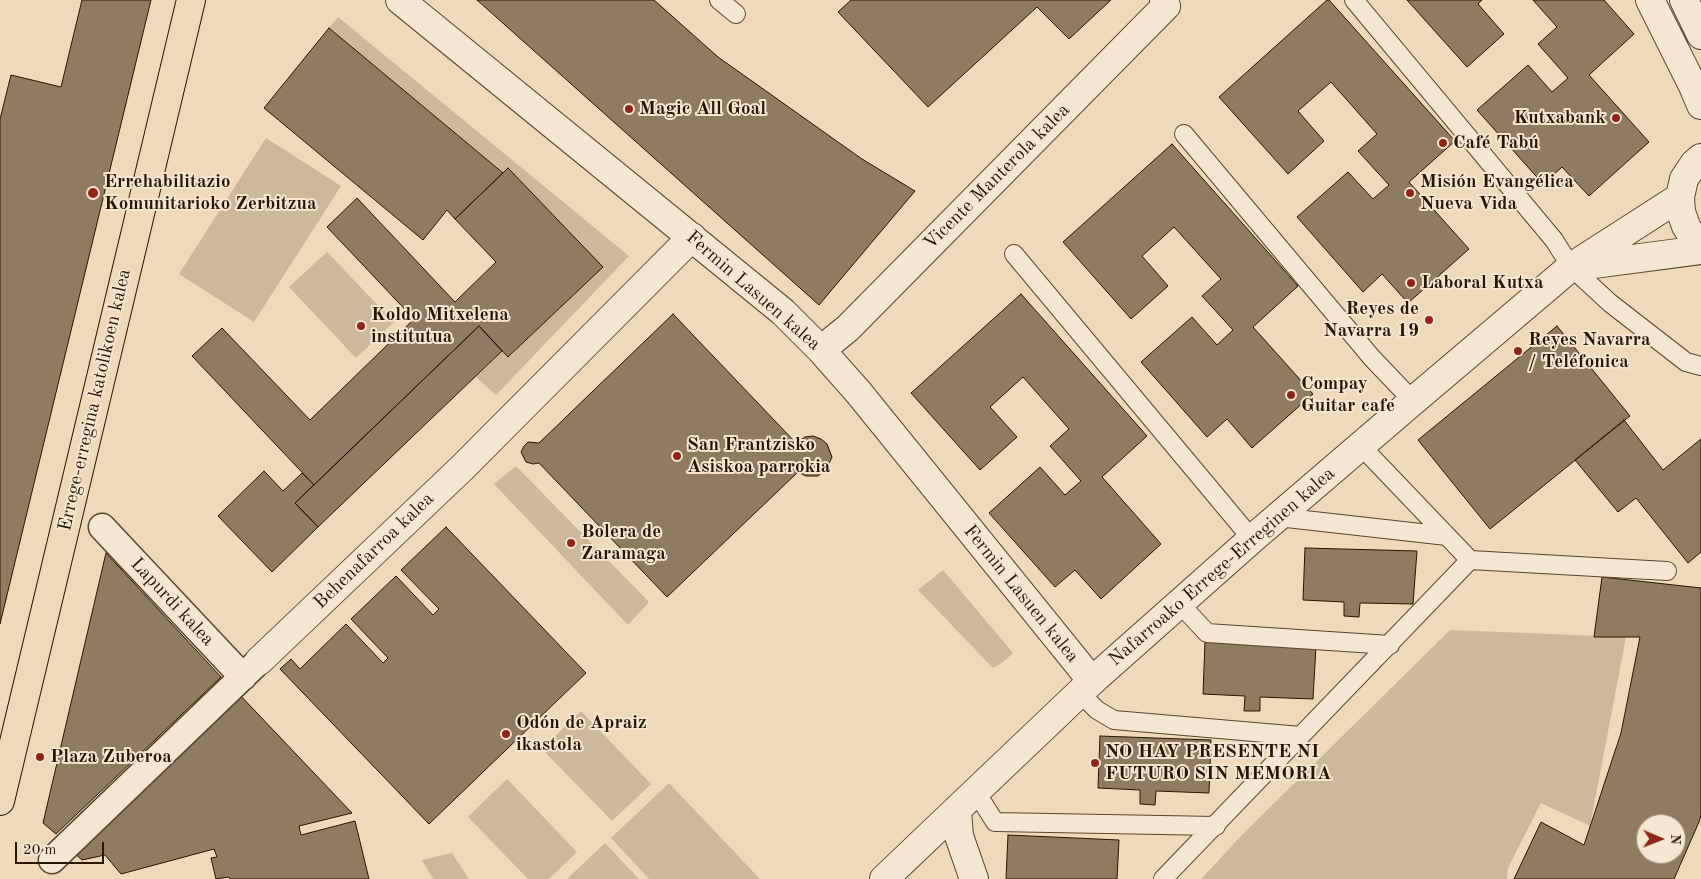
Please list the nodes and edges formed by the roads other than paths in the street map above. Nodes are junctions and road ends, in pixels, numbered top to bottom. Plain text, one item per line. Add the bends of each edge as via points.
1 (191, 0) edge
2 (400, 0) edge
3 (719, 0) edge
4 (1164, 0) edge
5 (1354, 0) edge
6 (1650, 0) edge
7 (1684, 0) edge
8 (736, 14) dead end
9 (1701, 35) edge
10 (1701, 105) edge
11 (1184, 134) dead end
12 (1701, 158) edge
13 (1680, 197) junction
14 (692, 237) junction
15 (1701, 245) edge
16 (1701, 250) edge
17 (1014, 254) dead end
18 (1571, 267) junction
19 (821, 350) junction
20 (1701, 366) edge
21 (1413, 400) junction
22 (1361, 446) junction
23 (1278, 517) junction
24 (102, 527) dead end
25 (1447, 536) junction
26 (1252, 539) junction
27 (1470, 560) junction
28 (1667, 570) dead end
29 (1180, 604) junction
30 (1390, 645) junction
31 (251, 669) junction
32 (1086, 687) junction
33 (1301, 736) junction
34 (976, 792) junction
35 (0, 801) edge
36 (957, 810) junction
37 (1216, 826) junction
38 (52, 860) dead end
39 (884, 879) edge
40 (974, 879) edge
41 (1163, 879) edge

1 - 35 main road, Errege-erregina katolikoen kalea
2 - 14 street, Fermin Lasuen kalea
3 - 8 lane
4 - 19 street, Vicente Manterola kalea via 1166,6 848,328
5 - 18 lane via 1554,240
6 - 10 street
7 - 9 street
11 - 21 lane via 1372,358
12 - 13 street via 1684,179
13 - 15 street via 1686,226
13 - 18 street, Nafarroako Errege-Erreginen kalea
14 - 19 street, Fermin Lasuen kalea via 783,312
14 - 31 street, Behenafarroa kalea via 462,468
16 - 18 street
17 - 26 lane
18 - 20 lane via 1686,362
18 - 21 street, Nafarroako Errege-Erreginen kalea
19 - 32 street, Fermin Lasuen kalea via 859,393
21 - 22 street, Nafarroako Errege-Erreginen kalea
22 - 23 street, Nafarroako Errege-Erreginen kalea
22 - 25 lane
23 - 25 lane
23 - 26 street, Nafarroako Errege-Erreginen kalea
24 - 31 street, Lapurdi kalea
25 - 27 lane
26 - 29 street, Nafarroako Errege-Erreginen kalea
27 - 28 lane
27 - 30 lane
29 - 30 lane via 1207,633
29 - 32 street, Nafarroako Errege-Erreginen kalea
30 - 33 lane
31 - 38 street, Behenafarroa kalea
32 - 33 lane via 1096,710 1114,720
32 - 34 street, Nafarroako Errege-Erreginen kalea
33 - 37 lane
34 - 36 street, Nafarroako Errege-Erreginen kalea
34 - 37 lane via 995,822
36 - 39 street, Nafarroako Errege-Erreginen kalea
36 - 40 street via 959,836
37 - 41 lane

